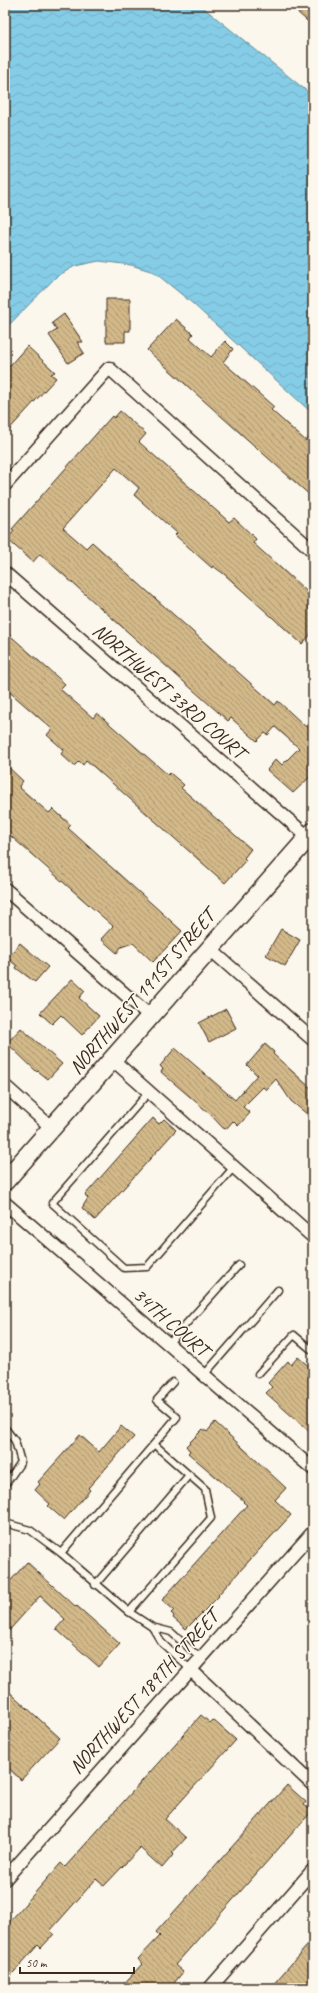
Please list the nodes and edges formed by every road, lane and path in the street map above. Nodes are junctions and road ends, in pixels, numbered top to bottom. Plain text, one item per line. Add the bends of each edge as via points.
1 (5, 486) edge
2 (313, 551) edge
3 (5, 573) edge
4 (311, 835) edge
5 (5, 889) edge
6 (209, 948) junction
7 (151, 1017) junction
8 (313, 1040) edge
9 (113, 1060) junction
10 (5, 1086) edge
11 (149, 1092) junction
12 (52, 1128) junction
13 (234, 1167) junction
14 (5, 1181) edge
15 (5, 1203) edge
16 (313, 1237) edge
17 (239, 1264) dead end
18 (278, 1290) dead end
19 (168, 1344) junction
20 (313, 1352) edge
21 (258, 1374) dead end
22 (204, 1375) junction
23 (173, 1382) dead end
24 (5, 1428) edge
25 (155, 1445) junction
26 (313, 1469) edge
27 (189, 1475) junction
28 (5, 1485) edge
29 (5, 1523) edge
30 (313, 1532) edge
31 (61, 1553) junction
32 (95, 1585) junction
33 (129, 1612) junction
34 (152, 1627) junction
35 (200, 1658) junction
36 (190, 1669) junction
37 (313, 1786) edge
38 (313, 1870) edge
39 (5, 1879) edge
40 (210, 1988) edge

1 - 2 street via 109,368
3 - 4 street, NORTHWEST 33RD COURT
4 - 6 street, NORTHWEST 191ST STREET
5 - 7 street
6 - 7 street, NORTHWEST 191ST STREET
6 - 8 street
7 - 9 street, NORTHWEST 191ST STREET
9 - 11 street
9 - 12 street, NORTHWEST 191ST STREET
10 - 12 street
11 - 13 street
11 - 13 lane via 52,1202 124,1268 147,1267
12 - 14 street, NORTHWEST 191ST STREET
13 - 16 street
15 - 19 street, 34TH COURT
17 - 19 lane
18 - 22 lane
19 - 22 street, 34TH COURT
20 - 21 lane via 294,1335
22 - 26 street, 34TH COURT
23 - 25 lane via 157,1400 177,1417
24 - 28 lane via 15,1441 21,1462
25 - 27 lane
25 - 31 lane
27 - 32 lane
27 - 33 lane via 205,1489 211,1518
29 - 31 lane via 30,1530
30 - 35 street, NORTHWEST 189TH STREET
31 - 32 lane
32 - 33 lane
33 - 34 lane
34 - 35 lane via 171,1632
34 - 36 lane via 161,1642
35 - 36 street, NORTHWEST 189TH STREET
36 - 37 street
36 - 39 street, NORTHWEST 189TH STREET
38 - 40 street

